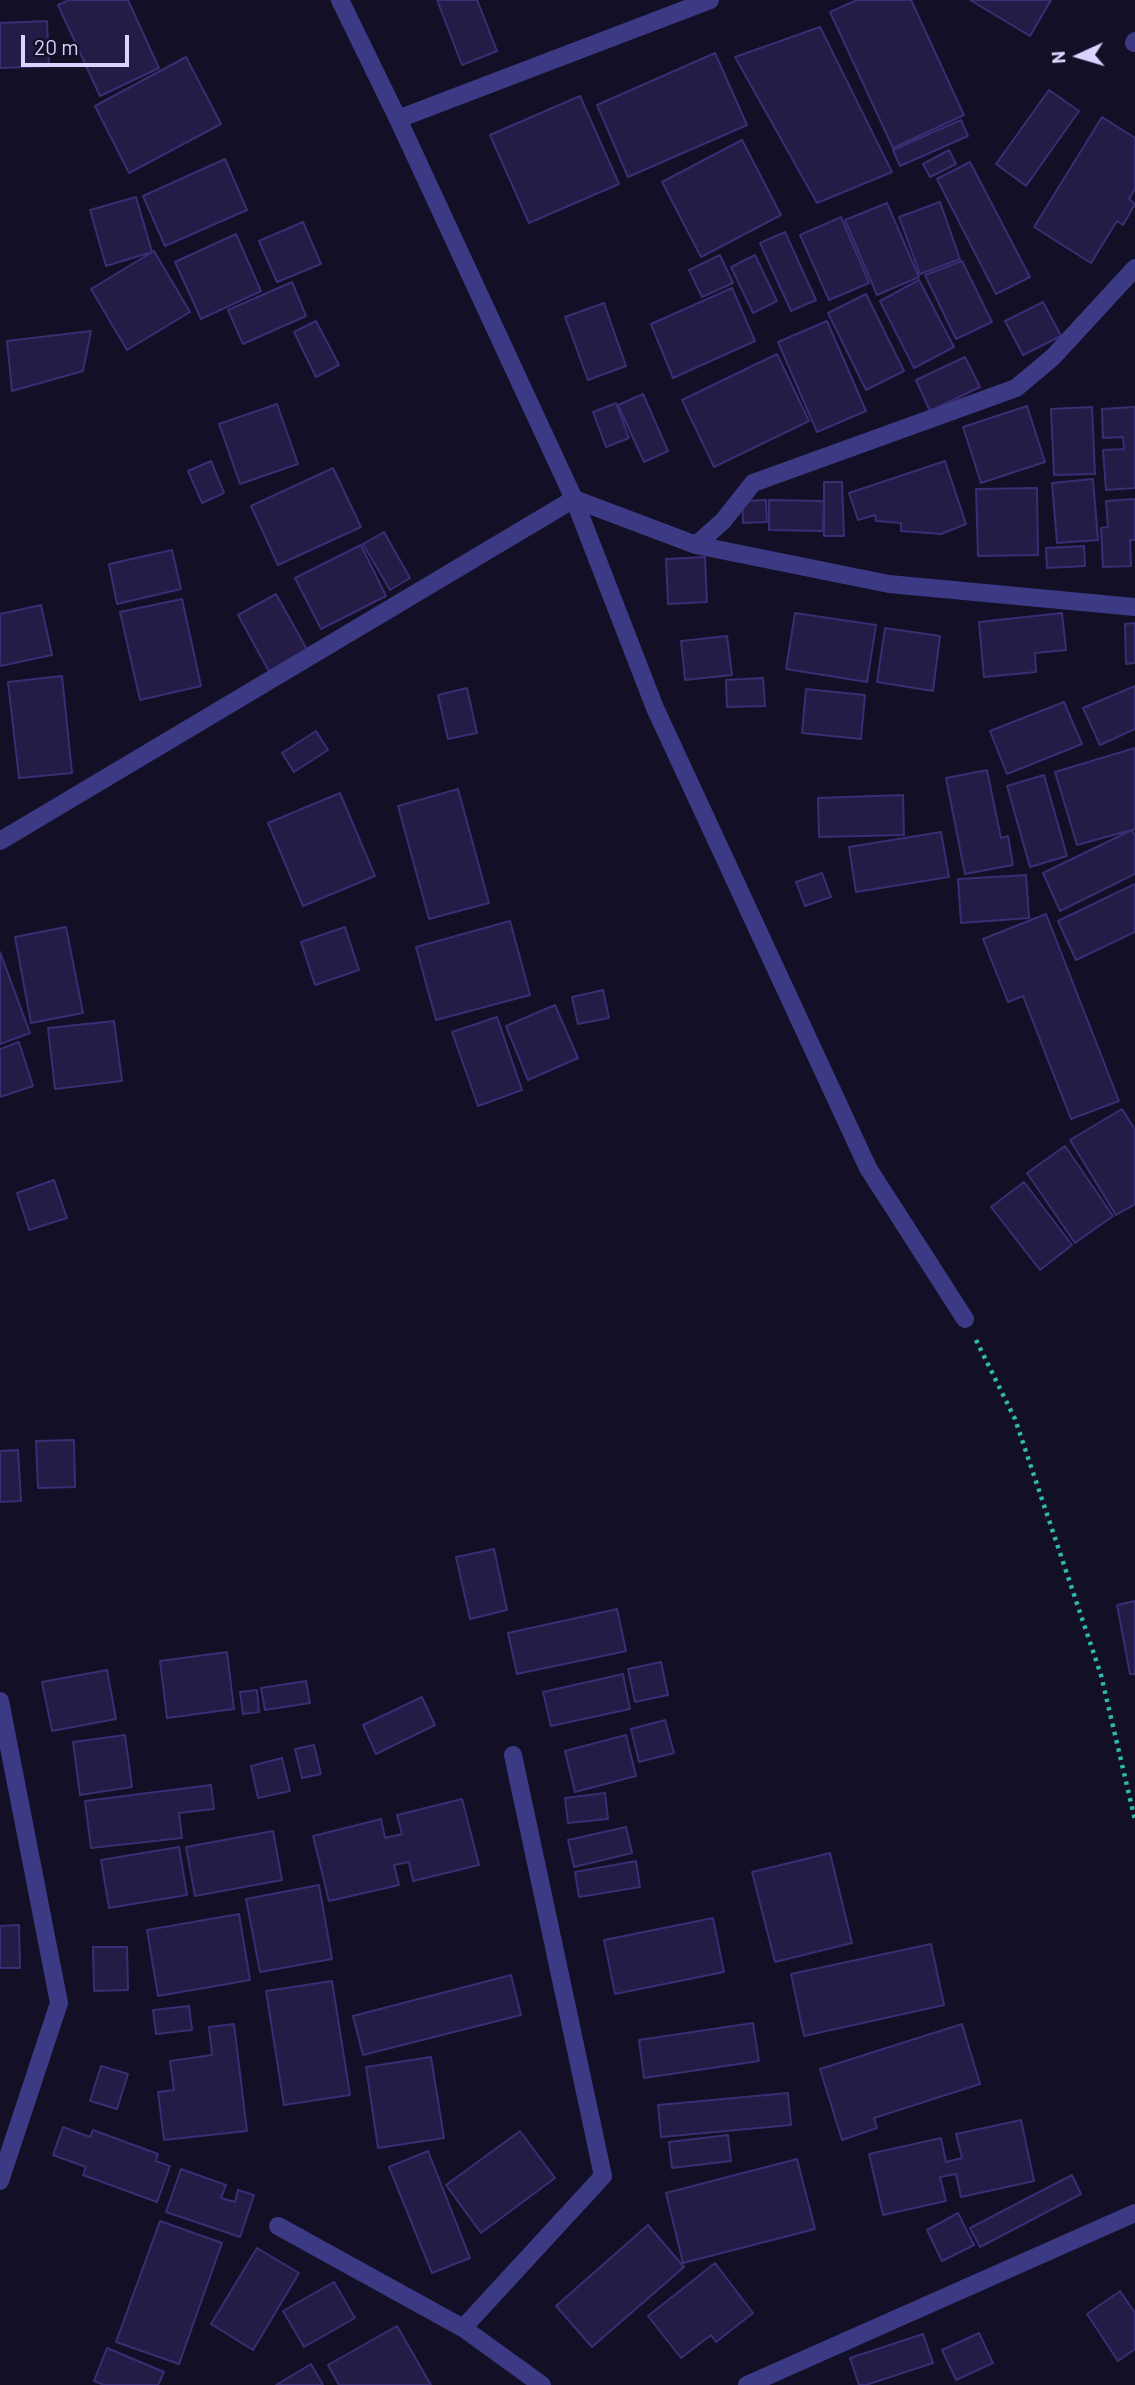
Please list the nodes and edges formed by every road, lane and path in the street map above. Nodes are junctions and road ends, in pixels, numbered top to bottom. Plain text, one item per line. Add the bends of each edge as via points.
1 (340, 0) edge
2 (710, 0) edge
3 (398, 119) junction
4 (1135, 268) edge
5 (574, 499) junction
6 (696, 545) junction
7 (1135, 607) edge
8 (0, 841) edge
9 (965, 1319) joint
10 (0, 1701) edge
11 (513, 1755) dead end
12 (1135, 1820) edge
13 (0, 2181) edge
14 (1135, 2213) edge
15 (278, 2226) dead end
16 (463, 2328) junction
17 (542, 2385) edge
18 (747, 2385) edge

1 - 3 street
2 - 3 street
3 - 5 street
4 - 6 street via 1053,357 1016,388 752,483 723,521
5 - 6 street
5 - 8 street
5 - 9 street via 655,708 868,1168
6 - 7 street via 889,584
9 - 12 path via 1015,1419 1101,1675
10 - 13 street via 59,2003
11 - 16 street via 603,2176
14 - 18 street
15 - 16 street
16 - 17 street

